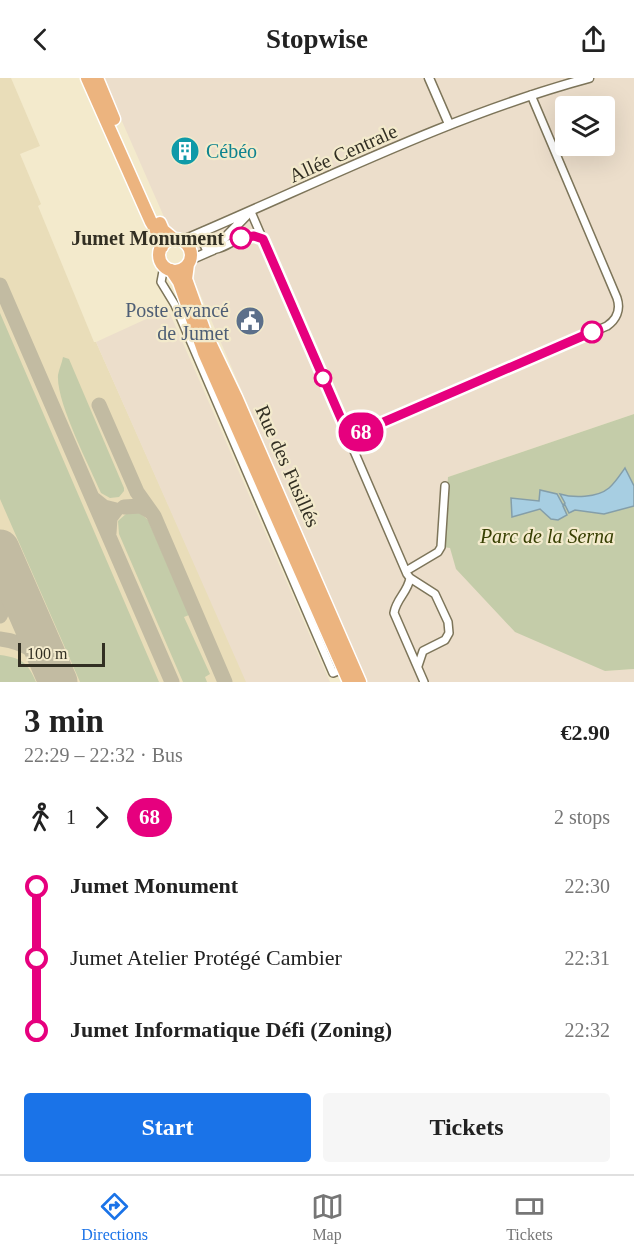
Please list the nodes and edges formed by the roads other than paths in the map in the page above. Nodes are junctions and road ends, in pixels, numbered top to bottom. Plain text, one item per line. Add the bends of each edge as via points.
1 (87, 78) edge
2 (97, 78) edge
3 (429, 78) edge
4 (589, 78) edge
5 (531, 95) junction
6 (449, 124) junction
7 (128, 185) dead end
8 (253, 216) junction
9 (151, 222) junction
10 (204, 231) junction
11 (263, 239) junction
12 (178, 240) junction
13 (162, 247) junction
14 (213, 250) junction
15 (189, 262) junction
16 (168, 268) junction
17 (349, 437) junction
18 (445, 486) dead end
19 (406, 570) junction
20 (410, 578) junction
21 (418, 666) junction
22 (349, 682) edge
23 (360, 682) edge
24 (424, 682) edge

1 - 9 highway
2 - 12 highway via 163,230
3 - 6 street
4 - 5 street
5 - 6 street, Allée Centrale
5 - 17 street via 618,298 616,317 607,326
6 - 8 street, Allée Centrale
7 - 9 highway
8 - 10 street, Allée Centrale
8 - 11 street
8 - 14 street
9 - 13 highway
10 - 12 street, Allée Centrale
10 - 14 street via 203,244
11 - 14 street via 248,236
11 - 17 street
12 - 13 highway
12 - 15 highway via 189,247
13 - 16 highway via 160,257
14 - 15 street
15 - 16 highway via 179,271
15 - 23 highway, Rue des Fusillés via 186,279 205,332
16 - 22 highway, Rue des Fusillés via 179,282 204,354 338,671
17 - 19 street
18 - 19 street via 441,547
19 - 20 street
20 - 21 street via 394,612
20 - 21 street via 435,594 449,633 445,640 423,651
21 - 24 street

